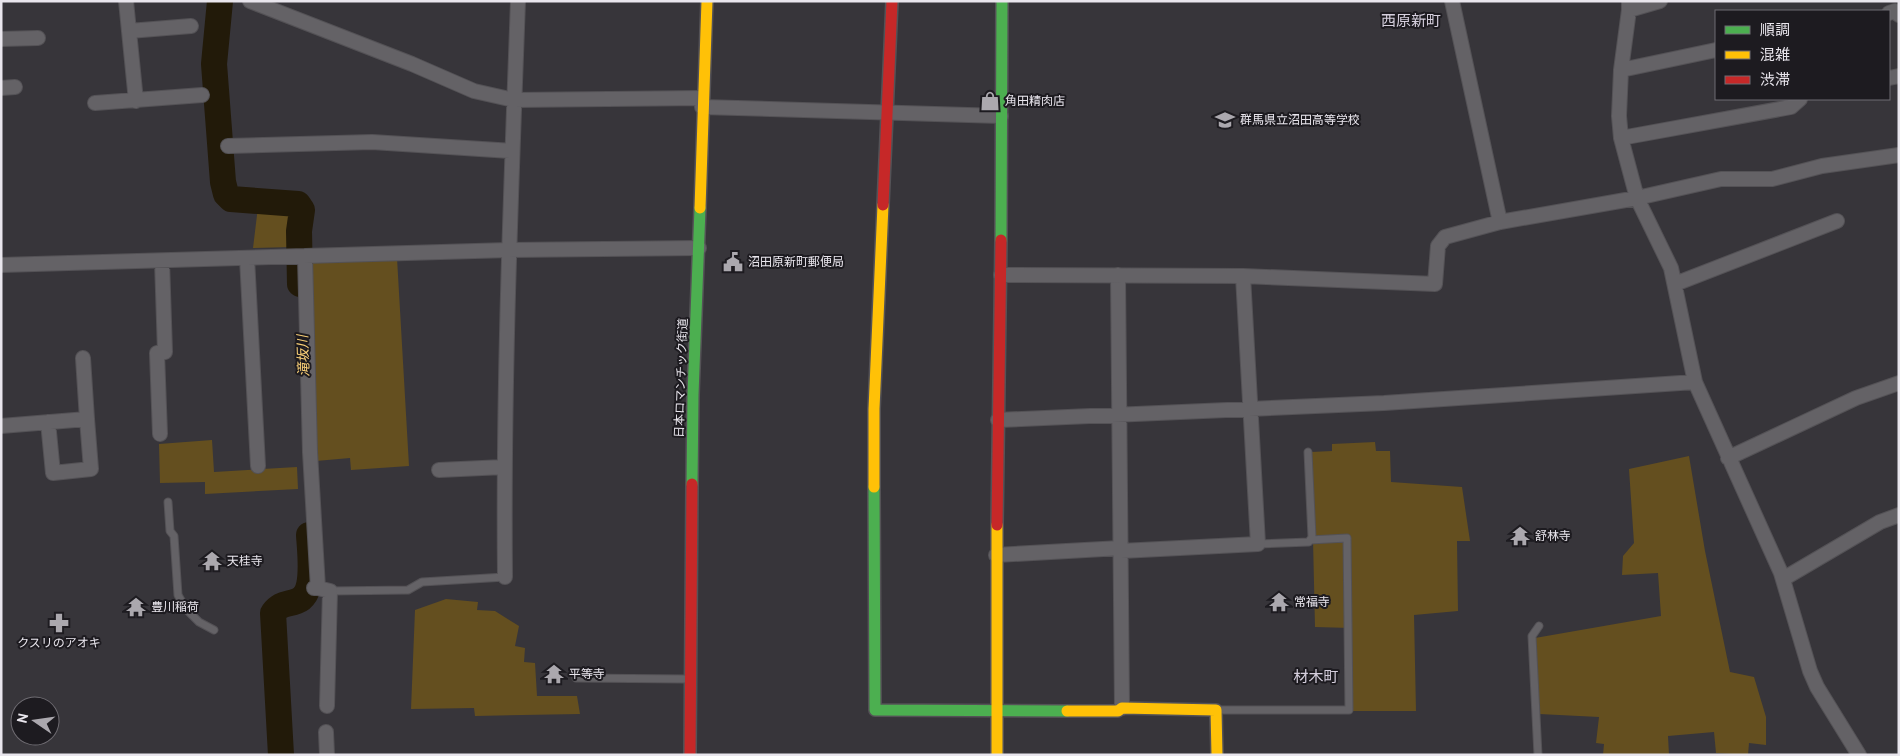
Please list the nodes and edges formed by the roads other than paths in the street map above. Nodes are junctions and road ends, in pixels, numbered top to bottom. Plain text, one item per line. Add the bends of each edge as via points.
1 (126, 1) edge
2 (250, 1) edge
3 (518, 1) edge
4 (707, 1) edge
5 (892, 1) edge
6 (1002, 1) edge
7 (1452, 1) edge
8 (1660, 1) edge
9 (1629, 6) edge
10 (191, 26) dead end
11 (129, 31) junction
12 (38, 38) dead end
13 (1, 39) edge
14 (1715, 50) edge
15 (1621, 70) junction
16 (202, 95) dead end
17 (514, 100) junction
18 (1799, 100) edge
19 (136, 101) junction
20 (95, 103) dead end
21 (702, 103) junction
22 (888, 113) junction
23 (1001, 116) junction
24 (1622, 138) junction
25 (228, 146) dead end
26 (512, 151) junction
27 (1899, 155) edge
28 (1637, 198) junction
29 (1837, 221) dead end
30 (1500, 222) junction
31 (699, 248) junction
32 (508, 250) junction
33 (299, 256) junction
34 (247, 258) junction
35 (162, 261) junction
36 (1, 265) edge
37 (1001, 275) junction
38 (1118, 275) junction
39 (1243, 276) junction
40 (1675, 284) junction
41 (83, 358) dead end
42 (1696, 382) junction
43 (1899, 383) edge
44 (1251, 409) junction
45 (1119, 414) junction
46 (87, 419) junction
47 (998, 420) junction
48 (48, 422) junction
49 (1, 426) edge
50 (160, 434) dead end
51 (1308, 452) dead end
52 (1728, 458) junction
53 (258, 466) dead end
54 (504, 467) junction
55 (439, 470) dead end
56 (168, 502) dead end
57 (1899, 515) edge
58 (1310, 540) junction
59 (1258, 544) junction
60 (1121, 550) junction
61 (996, 555) junction
62 (504, 577) joint
63 (1783, 580) junction
64 (321, 589) junction
65 (1539, 626) dead end
66 (214, 630) dead end
67 (576, 678) dead end
68 (690, 679) junction
69 (327, 706) dead end
70 (1122, 708) junction
71 (996, 709) junction
72 (1216, 710) junction
73 (326, 732) dead end
74 (327, 755) edge
75 (690, 755) edge
76 (997, 755) edge
77 (1217, 755) edge
78 (1538, 755) edge
79 (1860, 755) edge

1 - 11 street
2 - 17 street via 474,91
3 - 17 street
4 - 21 main road, 日本ロマンチック街道
5 - 22 main road
6 - 23 main road
7 - 30 street
8 - 9 street
9 - 15 street
10 - 11 street
11 - 19 street
12 - 13 street
14 - 15 street
15 - 24 street via 1619,116
16 - 19 street
17 - 21 street
17 - 26 street
18 - 24 street via 1792,107
19 - 20 street
21 - 22 street
21 - 31 main road, 日本ロマンチック街道
22 - 23 street
22 - 71 main road via 874,409 875,710
23 - 37 main road
24 - 28 street
25 - 26 street via 372,142
26 - 32 street
27 - 28 street via 1822,166 1772,179 1720,178
28 - 30 street
28 - 40 street via 1671,268
29 - 40 street
30 - 39 street via 1445,237 1438,246 1434,284
31 - 32 street
31 - 68 main road, 日本ロマンチック街道 via 693,395
32 - 33 street
32 - 54 street
33 - 34 street
33 - 64 street
34 - 35 street
34 - 53 street
35 - 36 street
35 - 50 street via 165,352 157,353
37 - 38 street
37 - 47 main road
38 - 39 street
38 - 45 street
39 - 44 street
40 - 42 street
41 - 46 street
42 - 44 street
42 - 52 street
43 - 52 street via 1856,398
44 - 45 street
44 - 59 street
45 - 47 street
45 - 60 street
46 - 48 street
46 - 48 street via 92,469 52,473
47 - 61 main road
48 - 49 street
51 - 58 lane
52 - 63 street
54 - 55 street
54 - 62 street
56 - 66 lane via 178,596 200,622
57 - 63 street via 1880,522
58 - 59 lane
58 - 72 lane via 1347,538 1349,710
59 - 60 street
60 - 61 street
60 - 70 street
61 - 71 main road
62 - 64 lane via 422,582 408,590
63 - 79 street via 1817,687
64 - 69 street
65 - 78 lane via 1532,636
67 - 68 lane
68 - 75 main road, 日本ロマンチック街道
70 - 71 main road via 1118,711
70 - 72 main road
71 - 76 main road
72 - 77 main road
73 - 74 street

